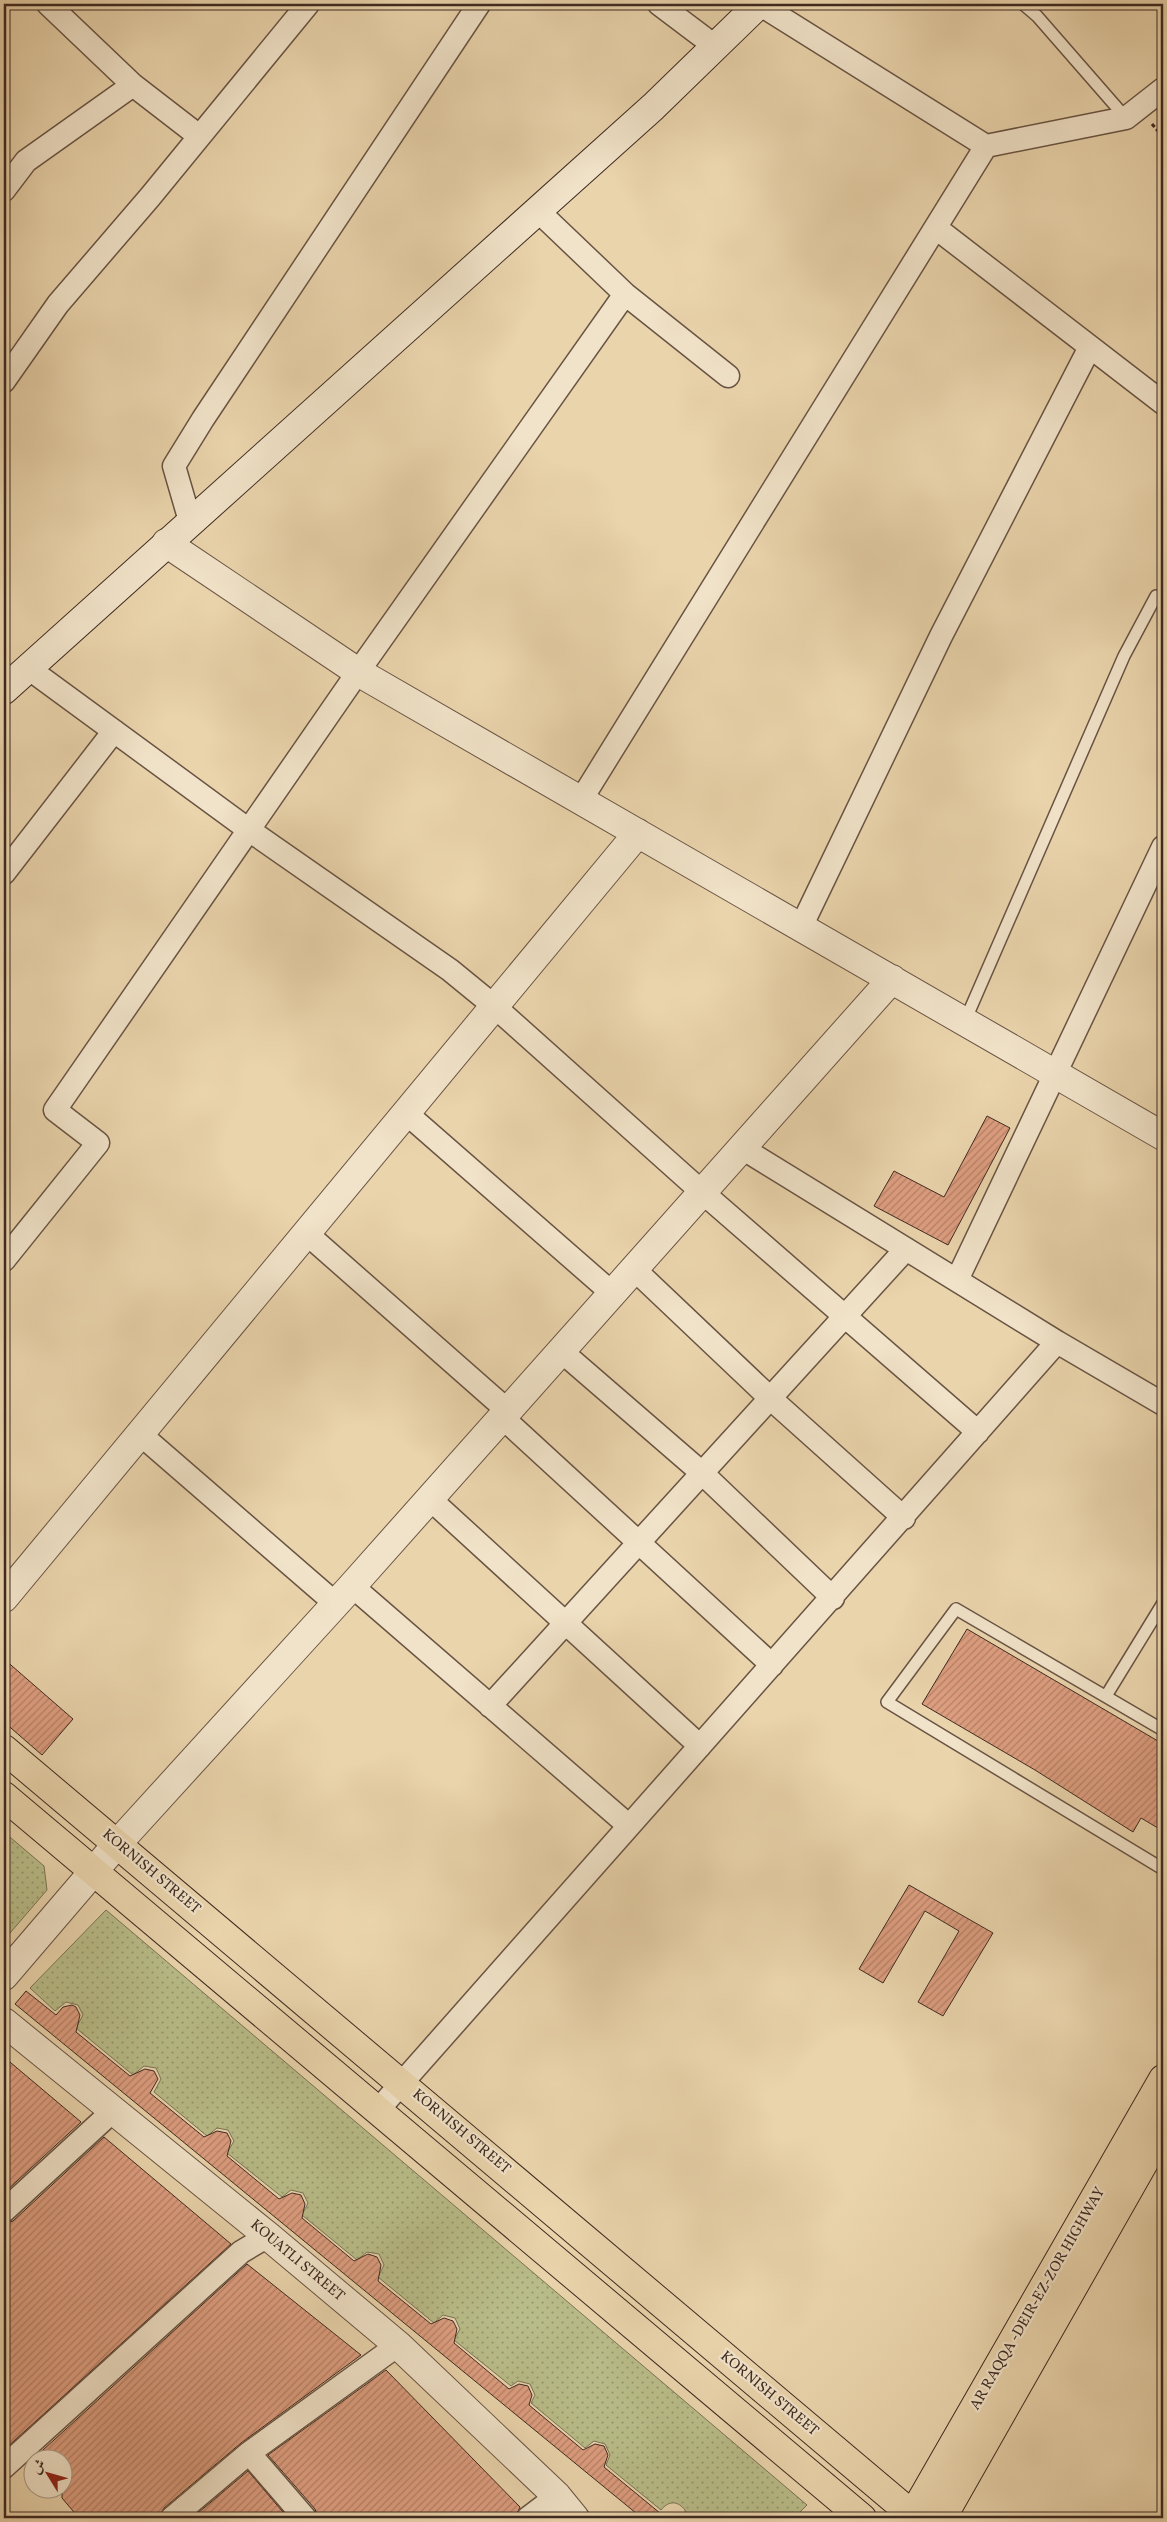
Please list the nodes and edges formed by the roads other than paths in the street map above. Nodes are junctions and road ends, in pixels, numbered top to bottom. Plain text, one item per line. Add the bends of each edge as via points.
1 (48, 4) edge
2 (308, 4) edge
3 (479, 4) edge
4 (659, 4) edge
5 (759, 4) edge
6 (1023, 4) edge
7 (716, 47) junction
8 (133, 85) junction
9 (1163, 89) edge
10 (1126, 118) junction
11 (199, 136) junction
12 (986, 146) junction
13 (4, 190) edge
14 (536, 210) junction
15 (936, 228) junction
16 (625, 294) junction
17 (1090, 347) junction
18 (728, 376) dead end
19 (4, 381) edge
20 (1163, 403) edge
21 (190, 521) junction
22 (166, 543) junction
23 (1156, 596) dead end
24 (358, 672) junction
25 (12, 679) edge
26 (114, 731) junction
27 (581, 800) junction
28 (249, 830) junction
29 (638, 833) junction
30 (1163, 847) edge
31 (4, 873) edge
32 (801, 927) junction
33 (892, 979) junction
34 (494, 1006) junction
35 (964, 1021) junction
36 (1055, 1074) junction
37 (406, 1113) junction
38 (1163, 1136) edge
39 (742, 1148) junction
40 (702, 1192) junction
41 (306, 1233) junction
42 (906, 1249) junction
43 (4, 1260) edge
44 (634, 1269) junction
45 (957, 1280) junction
46 (612, 1293) junction
47 (845, 1316) junction
48 (1057, 1342) junction
49 (561, 1351) junction
50 (770, 1398) junction
51 (1163, 1404) edge
52 (505, 1414) junction
53 (978, 1432) junction
54 (140, 1434) junction
55 (702, 1473) junction
56 (430, 1499) junction
57 (904, 1518) junction
58 (638, 1543) junction
59 (344, 1595) junction
60 (4, 1598) edge
61 (833, 1598) junction
62 (1163, 1603) edge
63 (566, 1622) junction
64 (772, 1665) junction
65 (1106, 1696) junction
66 (490, 1706) junction
67 (1163, 1730) edge
68 (700, 1746) junction
69 (4, 1749) edge
70 (4, 1796) edge
71 (628, 1826) junction
72 (117, 1844) junction
73 (1163, 1869) edge
74 (93, 1871) junction
75 (4, 1976) edge
76 (4, 2022) edge
77 (1163, 2079) edge
78 (403, 2084) junction
79 (114, 2110) junction
80 (378, 2110) junction
81 (1163, 2129) edge
82 (4, 2211) edge
83 (268, 2236) junction
84 (398, 2345) junction
85 (249, 2454) junction
86 (4, 2467) edge
87 (557, 2496) junction
88 (172, 2518) edge
89 (305, 2518) edge
90 (528, 2518) edge
91 (575, 2518) edge
92 (862, 2518) edge
93 (914, 2518) edge
94 (942, 2518) edge

1 - 8 street
2 - 11 street
3 - 21 street via 174,466
4 - 7 street
5 - 7 street
5 - 12 street
6 - 10 lane
7 - 14 street
8 - 11 street
8 - 13 street via 26,161
9 - 10 street
10 - 12 street
11 - 19 street via 58,304
12 - 15 street
14 - 16 street
14 - 21 street
15 - 17 street
15 - 27 street
16 - 18 street
16 - 24 street
17 - 20 street
17 - 32 street via 942,636
21 - 22 street
22 - 24 street
22 - 25 street
23 - 35 lane via 1124,656
24 - 27 street
24 - 28 street
25 - 26 street
26 - 28 street
26 - 31 street
27 - 29 street
28 - 34 street via 450,970
28 - 43 street via 56,1110 98,1143
29 - 32 street
29 - 34 street
30 - 36 street
32 - 33 street
33 - 35 street
33 - 39 street
34 - 37 street
34 - 40 street
35 - 36 street
36 - 38 street
36 - 45 street
37 - 41 street
37 - 46 street
39 - 40 street
39 - 42 street
40 - 44 street
40 - 47 street
41 - 52 street
41 - 54 street
42 - 45 street
42 - 47 street
44 - 46 street
44 - 50 street
45 - 48 street
46 - 49 street
47 - 50 street
47 - 53 street
48 - 51 street
48 - 53 street
49 - 52 street
49 - 55 street
50 - 55 street
50 - 57 street
52 - 56 street
52 - 58 street
53 - 57 street
54 - 59 street
54 - 60 street
55 - 58 street
55 - 61 street
56 - 59 street
56 - 63 street
57 - 61 street
58 - 63 street
58 - 64 street
59 - 66 street
59 - 72 street
61 - 64 street
62 - 65 lane
63 - 66 street
63 - 68 street
64 - 68 street
65 - 67 lane
65 - 73 lane via 956,1609 887,1702
66 - 71 street
68 - 71 street
69 - 72 main road, KORNISH STREET
70 - 74 main road
71 - 78 street
72 - 74 street
72 - 78 main road, KORNISH STREET
74 - 75 street
74 - 80 main road
76 - 79 street, KOUATLI STREET
77 - 93 main road, AR RAQQA -DEIR-EZ-ZOR HIGHWAY
78 - 80 street
78 - 93 main road, KORNISH STREET
79 - 82 street
79 - 83 street, KOUATLI STREET
80 - 92 main road
81 - 94 main road, AR RAQQA -DEIR-EZ-ZOR HIGHWAY
83 - 84 street, KOUATLI STREET
83 - 86 street via 241,2252
84 - 85 street
84 - 87 street, KOUATLI STREET
85 - 88 street
85 - 89 street
87 - 90 street
87 - 91 street, KOUATLI STREET

